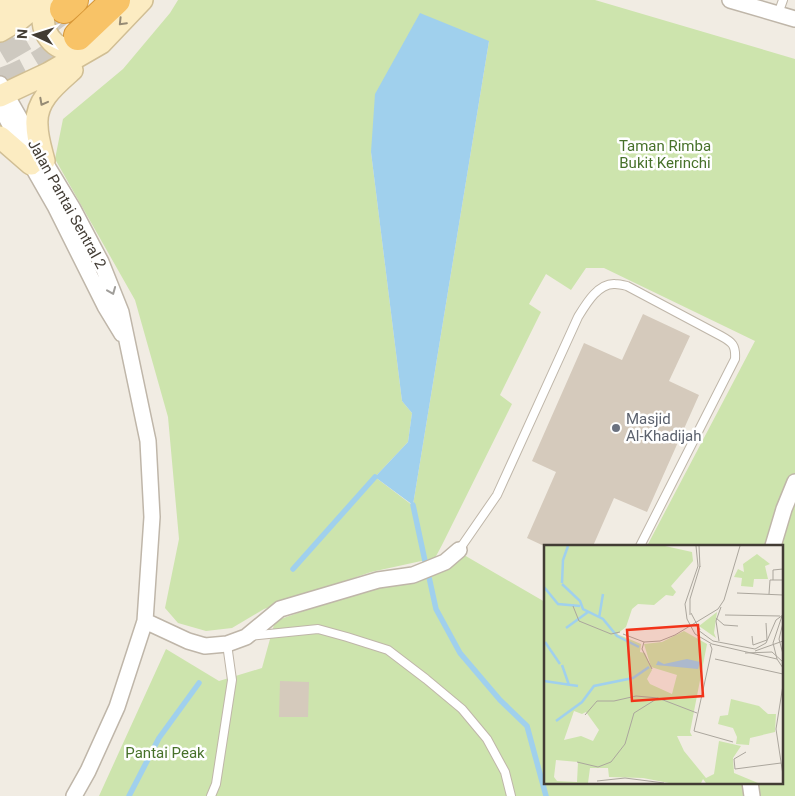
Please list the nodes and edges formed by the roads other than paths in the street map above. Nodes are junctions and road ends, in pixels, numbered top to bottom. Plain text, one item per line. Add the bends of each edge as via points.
1 (37, 0) edge
2 (116, 0) edge
3 (142, 0) edge
4 (730, 0) edge
5 (57, 2) edge
6 (780, 7) edge
7 (0, 9) edge
8 (795, 19) edge
9 (0, 31) edge
10 (90, 40) junction
11 (1, 95) edge
12 (0, 137) edge
13 (37, 163) junction
14 (795, 482) edge
15 (790, 510) edge
16 (641, 545) edge
17 (773, 545) edge
18 (459, 550) joint
19 (145, 621) junction
20 (246, 637) junction
21 (227, 644) junction
22 (74, 796) edge
23 (211, 796) edge
24 (511, 796) edge

1 - 7 main road via 23,6
2 - 10 highway
3 -> 10 main road
4 - 6 street
5 - 9 main road
5 - 10 main road via 44,7 43,19 48,38 59,47 72,50
6 - 8 street
10 - 11 main road via 49,73
10 -> 13 main road via 49,90 39,109
11 - 13 street, Jalan Pantai Sentral 2
12 - 13 main road
13 - 19 street, Jalan Pantai Sentral 2 via 54,206 129,346 148,441 152,517
14 - 15 street
15 - 17 street
16 - 18 lane via 735,359 736,348 730,341 627,286 614,284 600,289 578,317 497,495
18 - 20 street via 444,562 413,575 378,580 280,608
19 - 21 street via 205,646
19 - 22 street, Jalan Pantai Sentral 2 via 117,707
20 - 21 street
20 - 24 lane via 318,629 388,650 462,709 487,739 505,772
21 - 23 lane via 232,680 216,784

